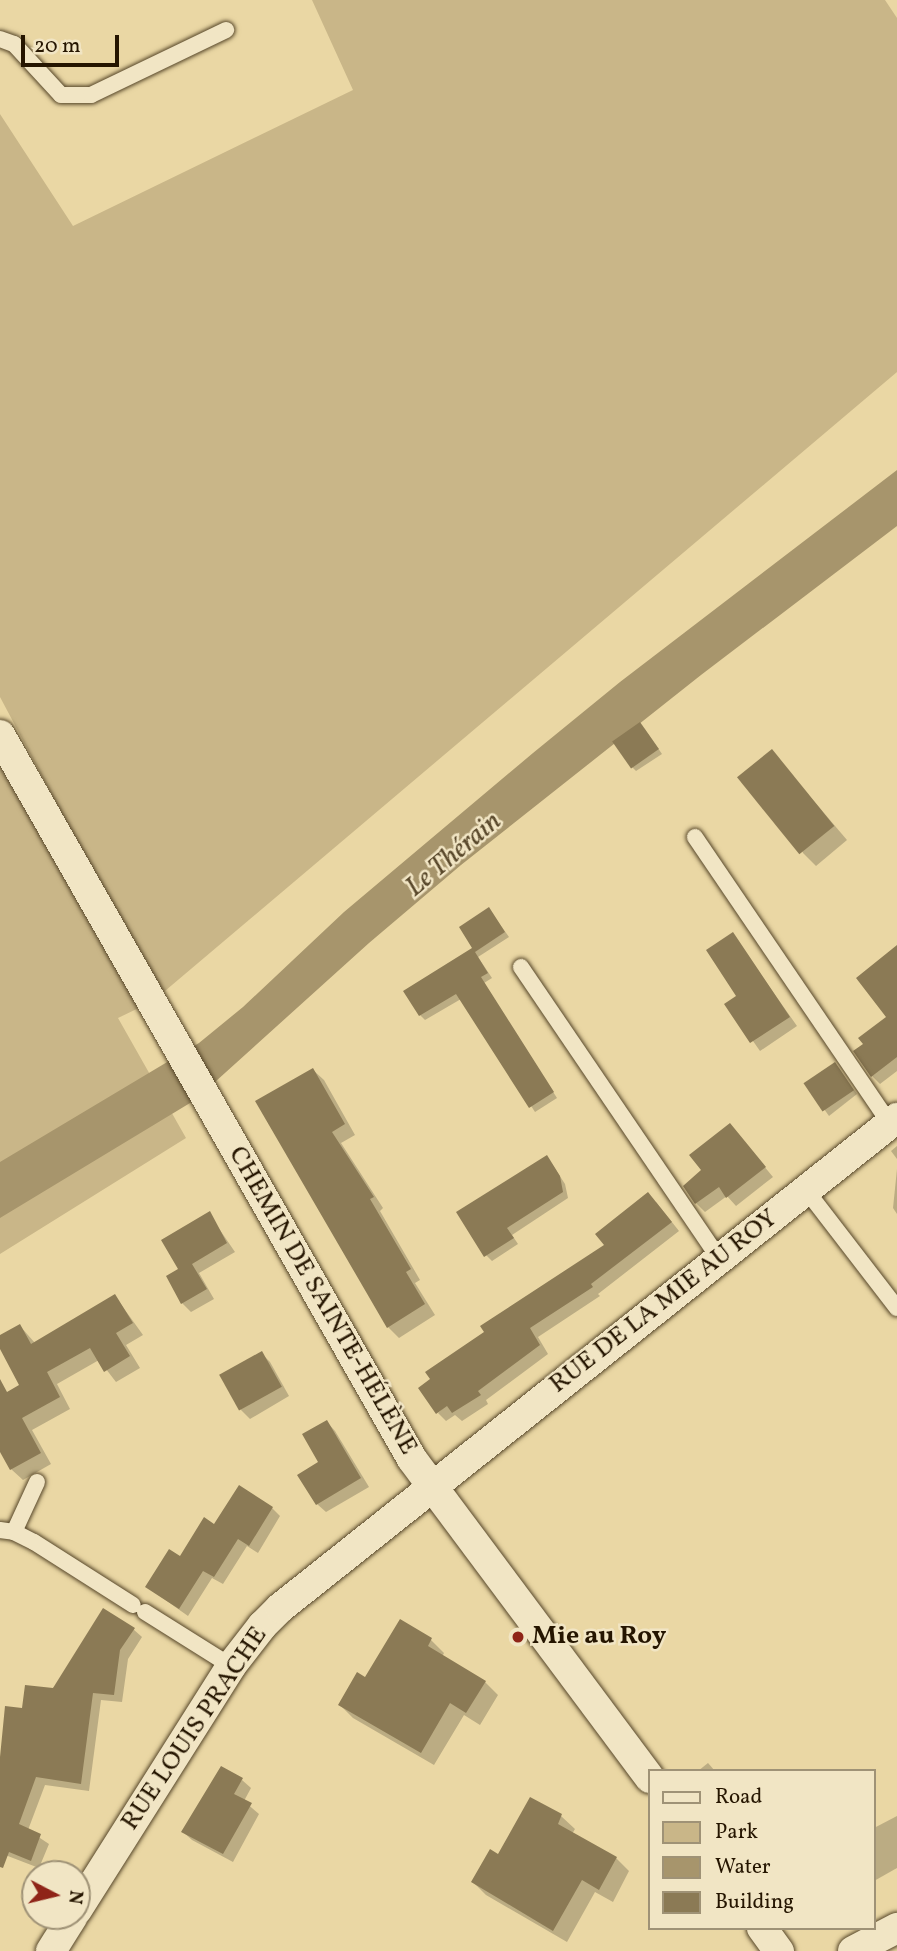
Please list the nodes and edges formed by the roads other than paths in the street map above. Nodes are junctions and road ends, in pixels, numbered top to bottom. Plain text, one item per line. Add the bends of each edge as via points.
1 (226, 30) dead end
2 (0, 39) edge
3 (0, 735) edge
4 (695, 837) dead end
5 (522, 967) dead end
6 (893, 1121) edge
7 (806, 1190) junction
8 (719, 1258) junction
9 (897, 1308) edge
10 (37, 1482) dead end
11 (432, 1487) junction
12 (7, 1531) edge
13 (231, 1667) junction
14 (648, 1775) edge
15 (91, 1888) edge
16 (897, 1928) edge
17 (64, 1930) edge
18 (763, 1930) edge
19 (51, 1951) edge
20 (779, 1951) edge
21 (853, 1951) edge

1 - 2 lane via 91,94 61,94 14,44
3 - 11 street, CHEMIN DE SAINTE-HÉLÈNE via 213,1113
4 - 6 lane
5 - 8 lane
6 - 7 street, RUE DE LA MIE AU ROY
7 - 8 street, RUE DE LA MIE AU ROY
7 - 9 lane
8 - 11 street, RUE DE LA MIE AU ROY
10 - 12 lane
11 - 13 street, RUE LOUIS PRACHE via 280,1608
11 - 14 street, CHEMIN DE SAINTE-HÉLÈNE
12 - 13 lane
13 - 15 street, RUE LOUIS PRACHE
16 - 21 street
17 - 19 street
18 - 20 street

